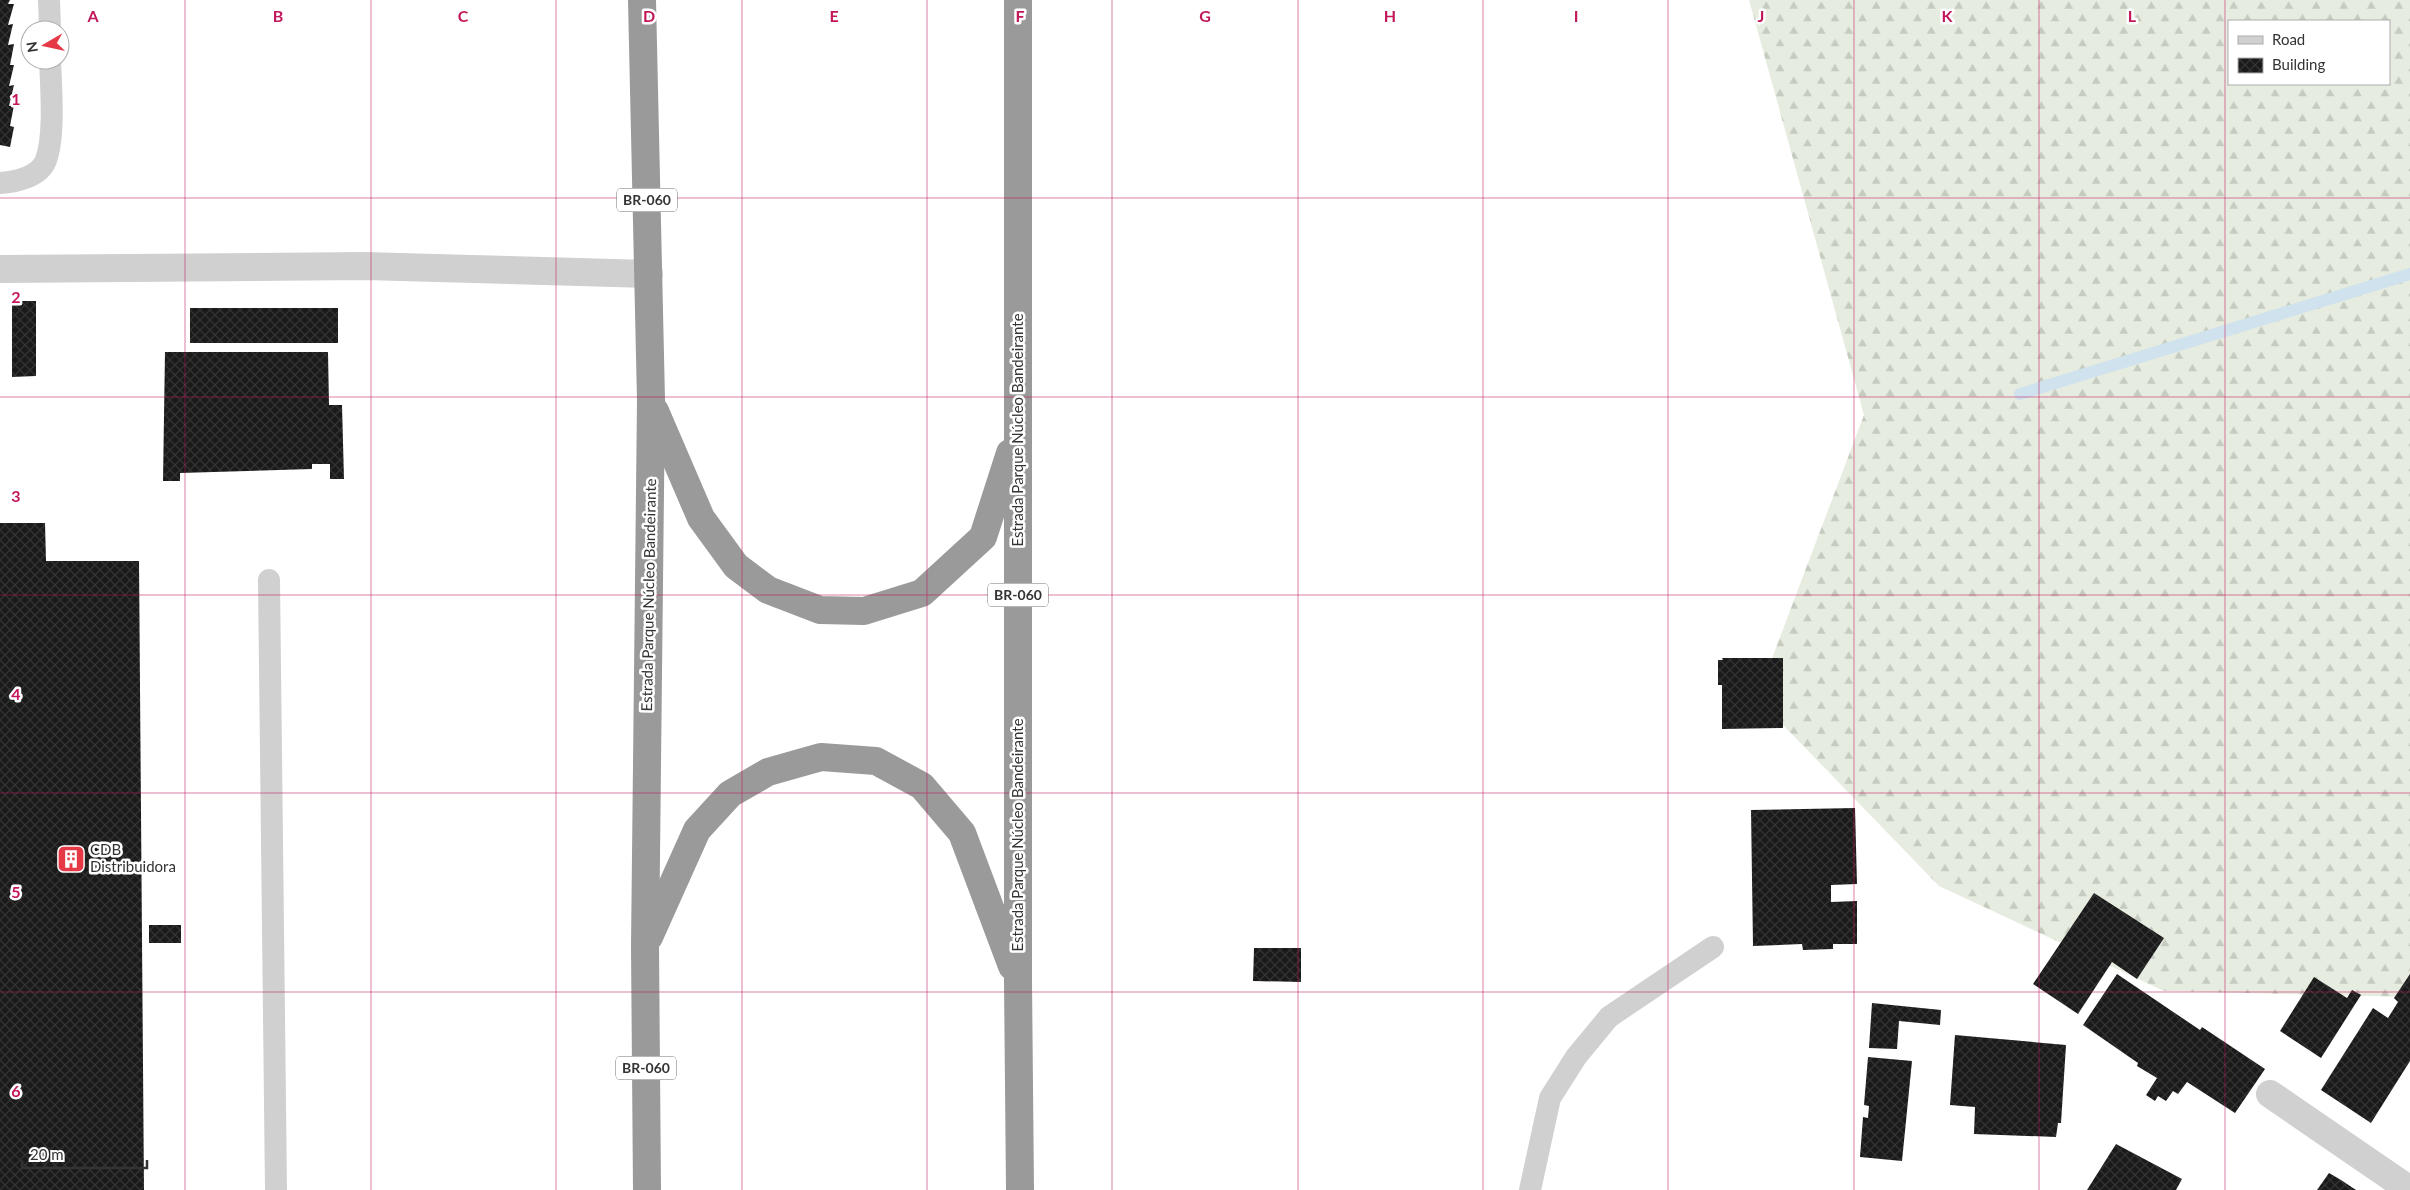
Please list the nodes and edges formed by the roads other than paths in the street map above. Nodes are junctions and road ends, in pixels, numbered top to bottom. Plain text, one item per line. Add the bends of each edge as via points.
1 (49, 0) edge
2 (642, 0) edge
3 (1018, 0) edge
4 (50, 20) edge
5 (50, 70) edge
6 (0, 183) edge
7 (0, 269) edge
8 (649, 274) junction
9 (651, 400) junction
10 (1018, 429) junction
11 (269, 580) dead end
12 (645, 947) junction
13 (1714, 947) dead end
14 (1018, 982) junction
15 (2270, 1094) dead end
16 (276, 1190) edge
17 (647, 1190) edge
18 (1020, 1190) edge
19 (1530, 1190) edge
20 (2410, 1190) edge

1 - 4 lane
2 - 8 highway, Estrada Parque Núcleo Bandeirante / BR-060
3 - 10 highway, Estrada Parque Núcleo Bandeirante / BR-060
5 - 6 lane via 51,120 46,162 29,177
7 - 8 street via 365,266
8 - 9 highway, Estrada Parque Núcleo Bandeirante / BR-060
9 - 10 highway via 701,518 736,566 768,590 820,610 864,611 922,593 983,537
9 - 12 highway, Estrada Parque Núcleo Bandeirante / BR-060
10 - 14 highway, Estrada Parque Núcleo Bandeirante / BR-060
11 - 16 lane
12 - 14 highway via 697,830 730,794 768,772 821,757 876,761 922,786 962,833
12 - 17 highway, Estrada Parque Núcleo Bandeirante / BR-060
13 - 19 lane via 1609,1017 1576,1057 1550,1098
14 - 18 highway, Estrada Parque Núcleo Bandeirante / BR-060
15 - 20 street

